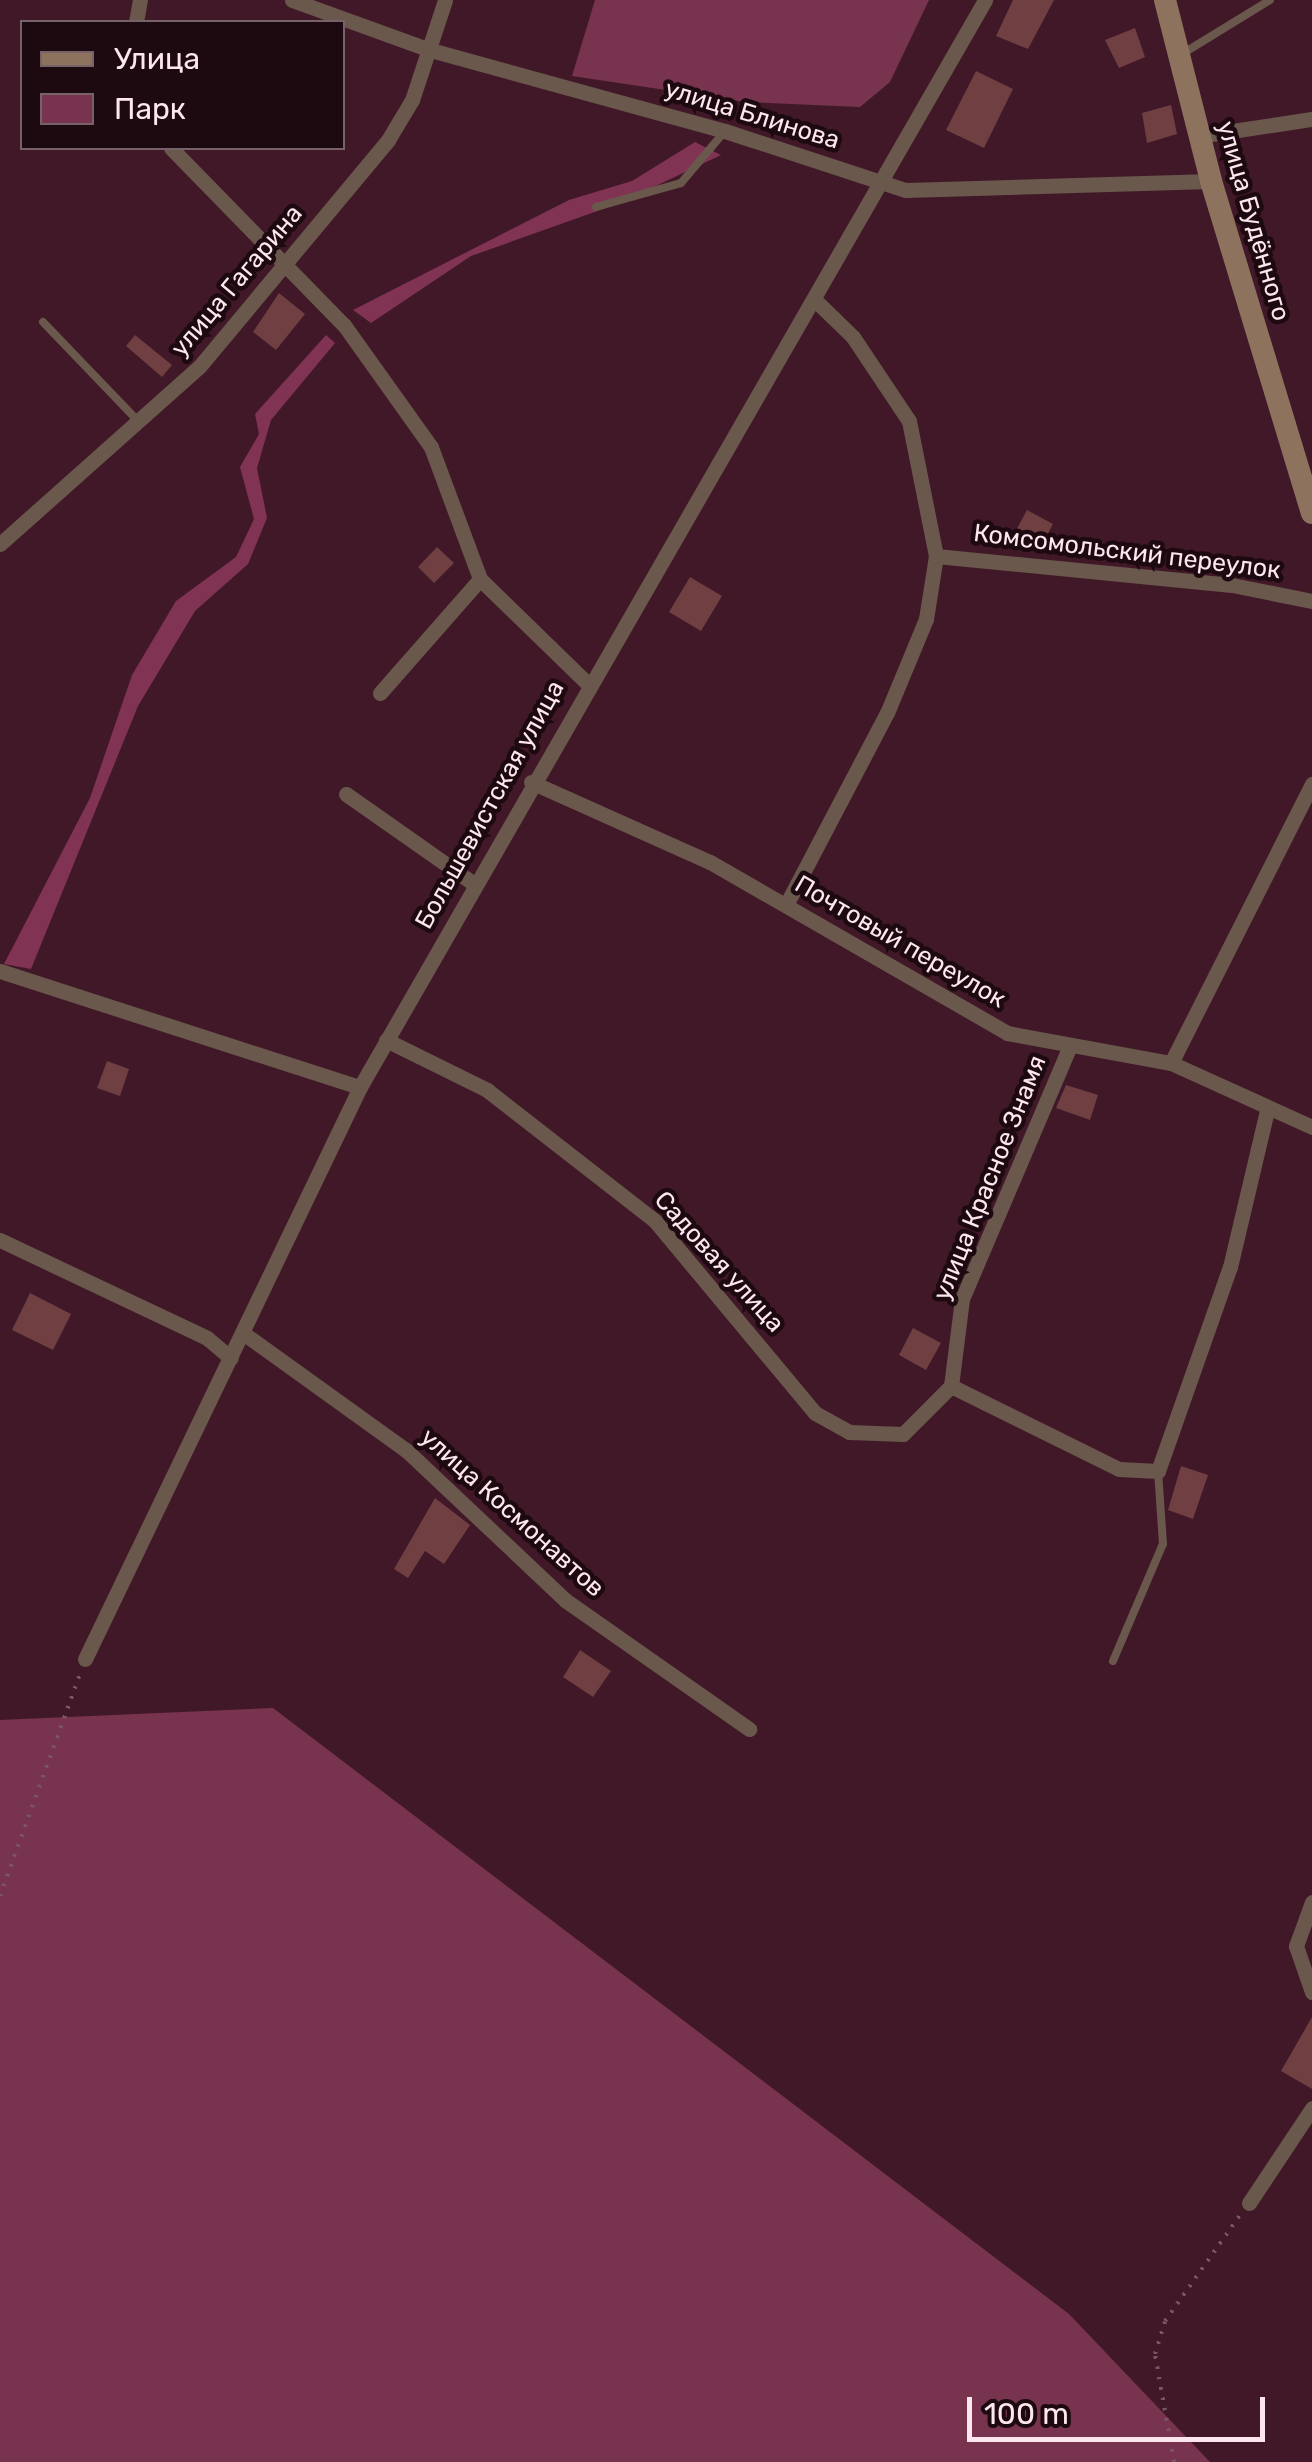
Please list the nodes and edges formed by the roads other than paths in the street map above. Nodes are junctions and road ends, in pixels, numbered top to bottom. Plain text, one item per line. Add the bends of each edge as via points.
1 (292, 0) edge
2 (445, 0) edge
3 (985, 0) edge
4 (1165, 0) edge
5 (1270, 0) edge
6 (427, 49) junction
7 (1178, 56) junction
8 (1312, 119) edge
9 (725, 131) junction
10 (1199, 136) junction
11 (173, 150) edge
12 (879, 180) junction
13 (1211, 181) junction
14 (596, 207) dead end
15 (286, 262) junction
16 (814, 299) junction
17 (43, 322) dead end
18 (140, 423) junction
19 (1312, 513) edge
20 (0, 544) edge
21 (936, 556) junction
22 (480, 579) junction
23 (1312, 601) edge
24 (586, 683) junction
25 (380, 693) dead end
26 (531, 782) junction
27 (1312, 784) edge
28 (346, 794) dead end
29 (474, 884) junction
30 (786, 904) junction
31 (0, 970) edge
32 (386, 1040) junction
33 (1069, 1048) junction
34 (1171, 1063) junction
35 (360, 1086) junction
36 (1267, 1111) junction
37 (1312, 1127) edge
38 (0, 1240) edge
39 (243, 1332) junction
40 (231, 1358) junction
41 (952, 1386) junction
42 (1158, 1471) junction
43 (86, 1659) road end
44 (1112, 1661) dead end
45 (750, 1729) dead end
46 (1312, 1902) edge
47 (1312, 1992) edge
48 (1312, 2108) edge
49 (1249, 2203) road end

1 - 6 street, улица Блинова
2 - 6 street, улица Гагарина
3 - 12 street, Большевистская улица
4 - 7 main road, улица Будённого
5 - 7 lane via 1218,38
6 - 9 street, улица Блинова
6 - 15 street, улица Гагарина via 401,121
7 - 10 main road, улица Будённого
8 - 10 street
9 - 12 street, улица Блинова
9 - 14 lane via 681,183
10 - 13 main road, улица Будённого
11 - 15 street
12 - 13 street, улица Блинова via 928,192
12 - 16 street, Большевистская улица
13 - 19 main road, улица Будённого
15 - 18 street, улица Гагарина via 199,367
15 - 22 street via 344,325 431,448
16 - 21 street, Комсомольский переулок via 852,338 909,421
16 - 24 street, Большевистская улица
17 - 18 lane
18 - 20 street, улица Гагарина
21 - 23 street, Комсомольский переулок via 1232,584
21 - 30 street, Комсомольский переулок via 926,619 887,713
22 - 24 street
22 - 25 street
24 - 26 street, Большевистская улица
26 - 29 street, Большевистская улица
26 - 30 street, Почтовый переулок via 710,862
27 - 34 street
28 - 29 street
29 - 32 street, Большевистская улица
30 - 33 street, Почтовый переулок via 1007,1033
31 - 35 street
32 - 35 street, Большевистская улица
32 - 41 street, Садовая улица via 487,1090 656,1221 815,1412 848,1432 903,1434
33 - 34 street, Почтовый переулок
33 - 41 street, улица Красное Знамя via 962,1298
34 - 36 street, Почтовый переулок
35 - 39 street, Большевистская улица
36 - 37 street, Почтовый переулок
36 - 42 street via 1230,1267
38 - 40 street via 207,1338
39 - 40 street, Большевистская улица
39 - 45 street, улица Космонавтов via 406,1450 566,1600
40 - 43 street, Большевистская улица
41 - 42 street via 1119,1469
42 - 44 lane via 1163,1544
46 - 47 street via 1296,1946
48 - 49 street

